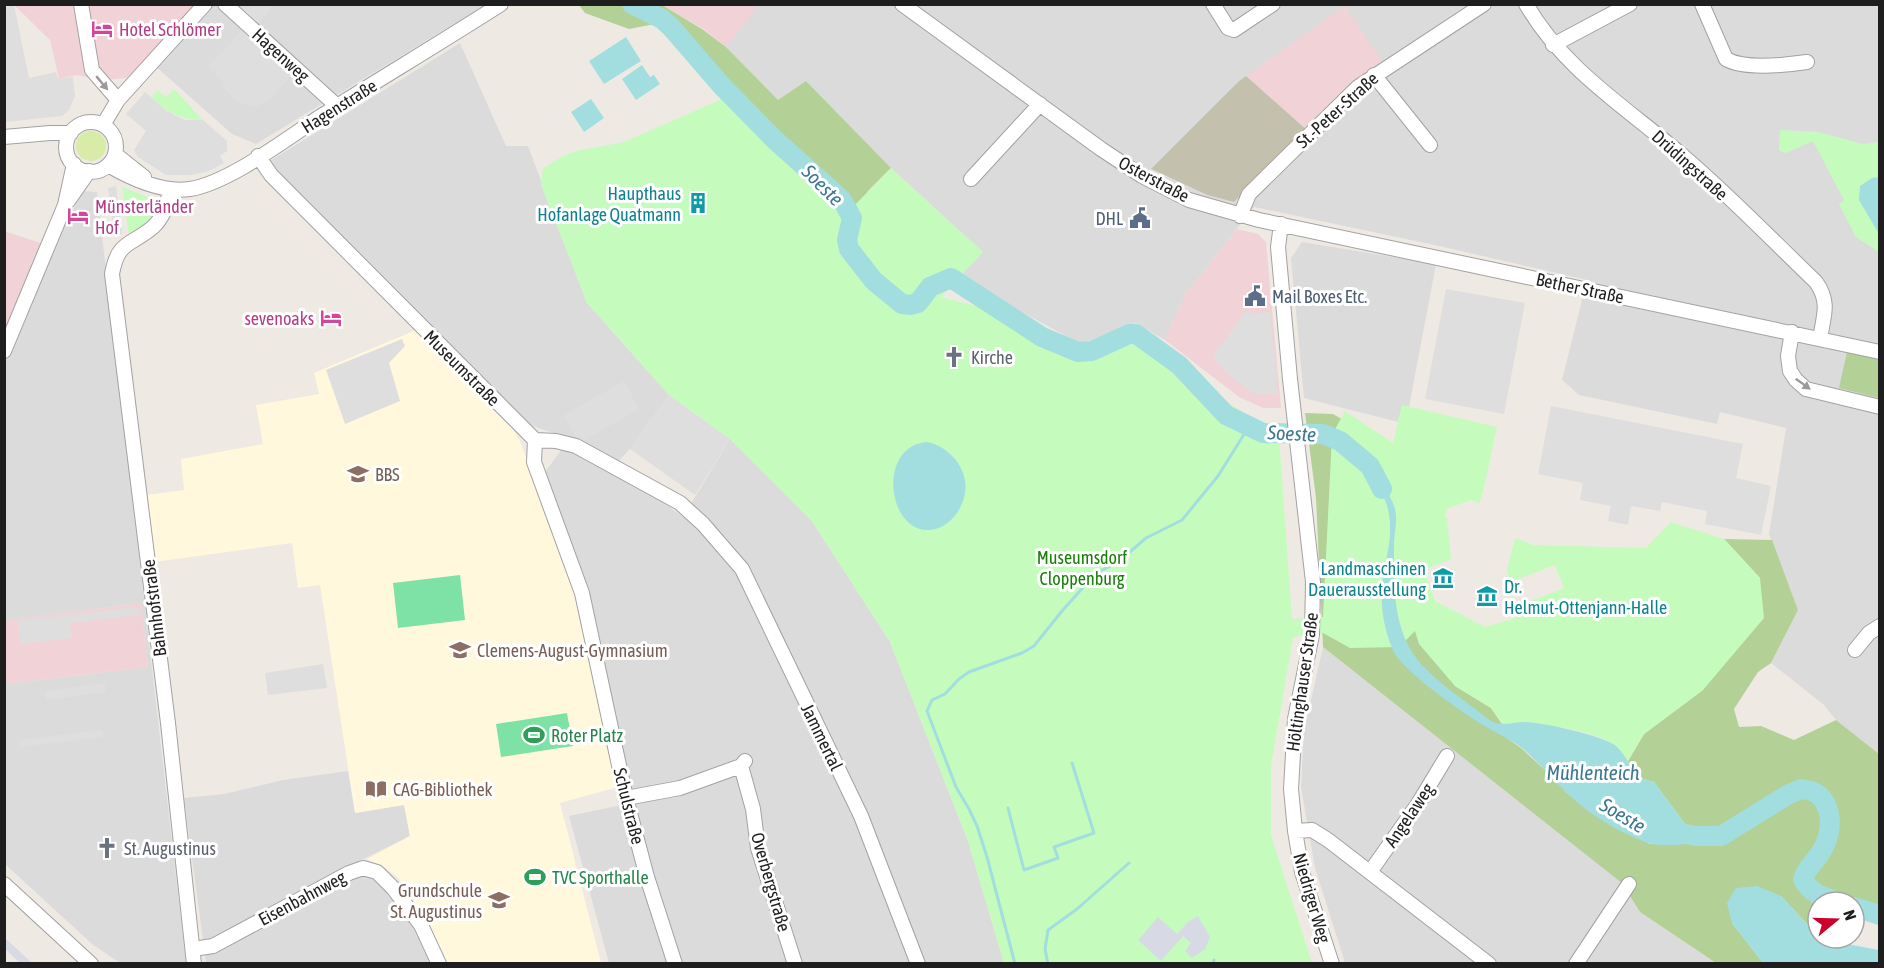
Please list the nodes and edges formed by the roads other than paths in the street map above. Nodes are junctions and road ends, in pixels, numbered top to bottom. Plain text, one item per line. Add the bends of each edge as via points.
1 (81, 4) edge
2 (205, 4) edge
3 (225, 4) edge
4 (501, 4) edge
5 (902, 4) edge
6 (1213, 4) edge
7 (1273, 4) edge
8 (1484, 4) edge
9 (1526, 4) edge
10 (1630, 4) edge
11 (1702, 4) edge
12 (1553, 45) junction
13 (1807, 62) dead end
14 (1374, 75) junction
15 (118, 100) junction
16 (1040, 104) junction
17 (337, 106) junction
18 (103, 125) junction
19 (4, 137) edge
20 (69, 139) junction
21 (1430, 145) dead end
22 (258, 156) junction
23 (112, 160) junction
24 (74, 164) junction
25 (89, 171) junction
26 (971, 179) dead end
27 (170, 189) junction
28 (65, 205) junction
29 (1240, 216) junction
30 (1281, 224) junction
31 (1792, 332) junction
32 (1820, 338) junction
33 (4, 351) edge
34 (1880, 352) edge
35 (1880, 408) edge
36 (535, 440) junction
37 (1880, 626) edge
38 (1855, 650) dead end
39 (1447, 756) dead end
40 (626, 798) junction
41 (1295, 831) junction
42 (1370, 872) junction
43 (4, 884) edge
44 (1629, 884) dead end
45 (194, 956) edge
46 (92, 963) edge
47 (439, 963) edge
48 (675, 963) edge
49 (795, 963) edge
50 (918, 963) edge
51 (1332, 963) edge
52 (1489, 963) edge
53 (1576, 963) edge

1 -> 15 street via 92,70
2 - 15 street
3 - 17 street, Hagenweg
4 - 17 street, Hagenstraße
5 - 16 street, Osterstraße
6 - 7 street via 1228,28 1234,30
8 - 14 street, St.-Peter-Straße
9 - 12 street, Drüdingstraße
10 - 12 street
11 - 13 street via 1726,59 1735,64
12 - 32 street, Drüdingstraße via 1583,75 1686,158 1816,282 1825,300
14 - 21 street
14 - 29 street, St.-Peter-Straße via 1249,194
15 - 18 street
16 - 26 street
16 - 29 street, Osterstraße via 1151,181 1189,200
17 - 22 street, Hagenstraße
18 - 20 street via 84,123
18 - 23 street via 116,142
19 - 20 street
20 - 24 street via 69,158
22 - 27 street, Hagenstraße via 211,183
22 - 36 street, Museumstraße via 271,175
23 - 25 street
23 - 27 street, Hagenstraße via 124,174
24 - 25 street
24 - 28 street
25 - 28 street
27 - 45 street, Bahnhofstraße via 161,218 117,254 112,274
28 - 33 street
29 - 30 street, Osterstraße
30 - 31 street, Bether Straße
30 - 41 street, Höltinghauser Straße via 1278,247 1313,582 1312,635 1293,752
31 - 32 street, Bether Straße
31 -> 35 street via 1790,371 1806,389
32 - 34 street, Bether Straße
36 - 40 street, Schulstraße via 534,462 582,593
36 - 50 street, Jammertal via 576,446 680,502 742,569 861,816
37 - 38 street
39 - 42 street, Angelaweg
40 - 48 street, Schulstraße
40 - 49 street, Overbergstraße via 680,788 743,763 758,848
41 - 42 street via 1312,830
41 - 51 street, Niedriger Weg via 1302,872
42 - 52 street
43 - 46 street
44 - 53 street
45 - 47 street, Eisenbahnweg via 363,868 377,872 393,888 421,925

